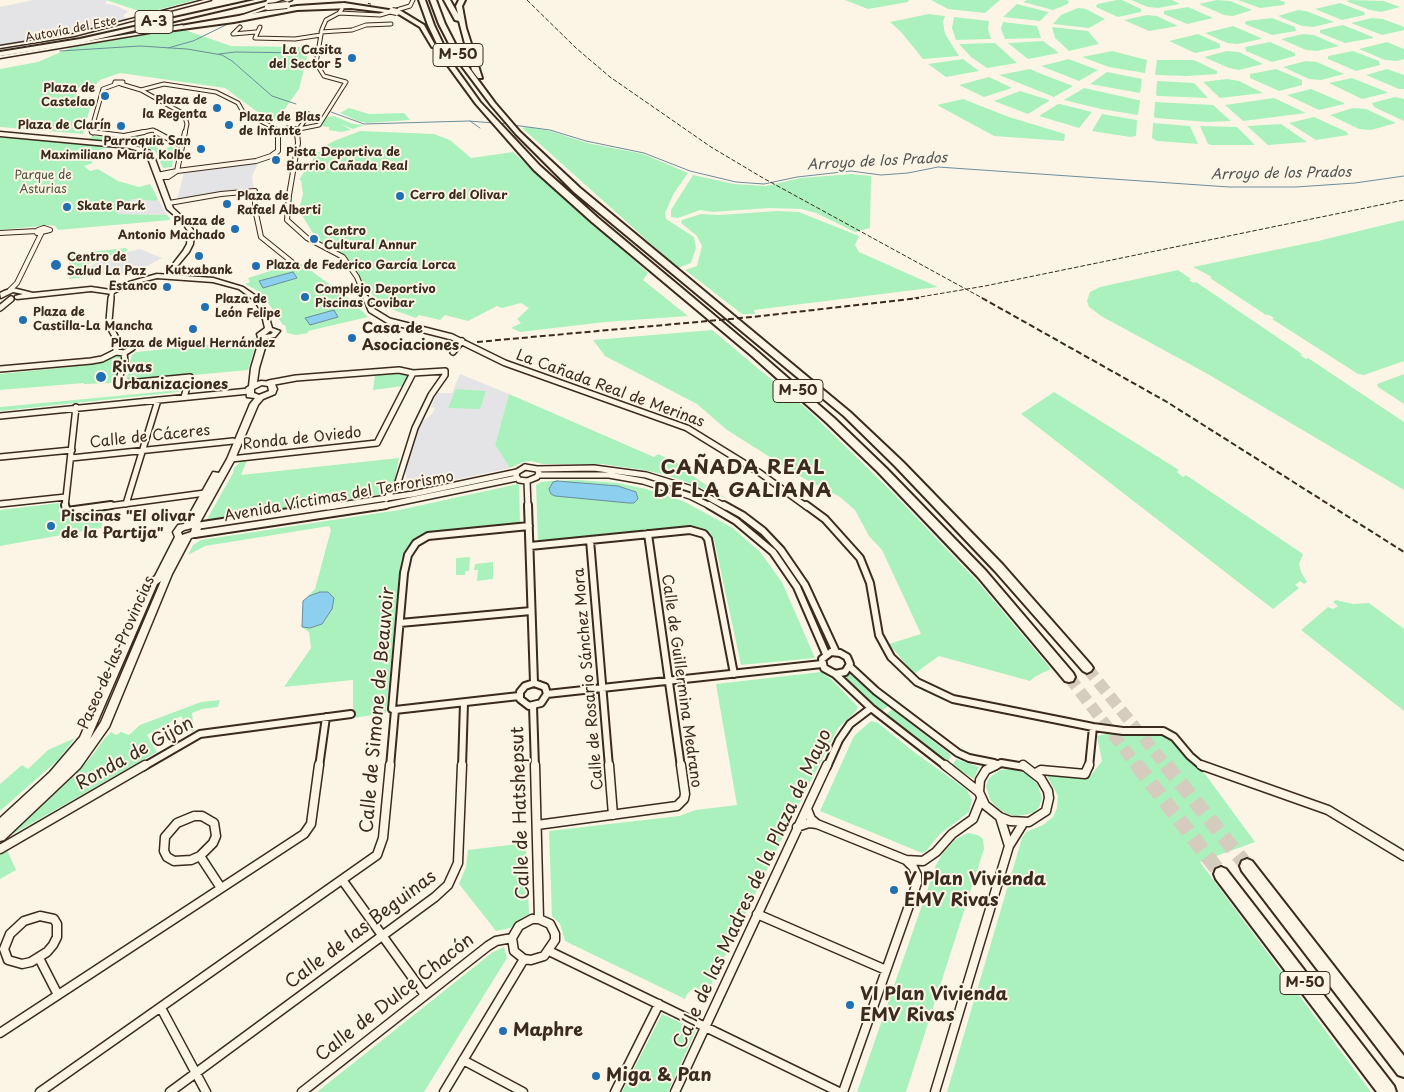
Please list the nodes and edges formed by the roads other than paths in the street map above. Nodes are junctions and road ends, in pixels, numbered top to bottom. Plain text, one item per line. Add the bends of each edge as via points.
1 (230, 0) edge
2 (250, 0) edge
3 (262, 0) edge
4 (371, 0) edge
5 (413, 0) edge
6 (422, 0) edge
7 (433, 0) edge
8 (440, 0) edge
9 (447, 0) edge
10 (462, 0) edge
11 (211, 2) edge
12 (288, 3) edge
13 (352, 6) junction
14 (396, 11) junction
15 (390, 24) dead end
16 (240, 27) dead end
17 (260, 28) dead end
18 (462, 28) junction
19 (101, 29) joint
20 (148, 31) junction
21 (256, 32) junction
22 (118, 33) junction
23 (321, 34) junction
24 (58, 42) junction
25 (0, 52) edge
26 (449, 63) junction
27 (475, 70) junction
28 (141, 90) junction
29 (496, 105) junction
30 (300, 114) dead end
31 (288, 128) dead end
32 (299, 129) junction
33 (0, 134) edge
34 (182, 146) junction
35 (178, 164) junction
36 (177, 171) junction
37 (162, 173) junction
38 (169, 203) junction
39 (0, 233) edge
40 (292, 262) dead end
41 (174, 271) junction
42 (164, 275) junction
43 (185, 277) junction
44 (112, 288) junction
45 (9, 294) edge
46 (0, 308) edge
47 (267, 337) junction
48 (462, 341) junction
49 (120, 345) junction
50 (116, 352) junction
51 (453, 352) dead end
52 (124, 353) junction
53 (0, 369) edge
54 (413, 373) junction
55 (269, 385) junction
56 (253, 393) junction
57 (184, 397) junction
58 (158, 400) junction
59 (76, 407) junction
60 (0, 416) edge
61 (233, 442) junction
62 (72, 450) junction
63 (143, 450) junction
64 (0, 457) edge
65 (70, 458) junction
66 (231, 459) junction
67 (538, 472) junction
68 (517, 475) junction
69 (528, 482) junction
70 (205, 493) junction
71 (66, 496) junction
72 (386, 499) junction
73 (0, 504) edge
74 (126, 504) junction
75 (529, 526) junction
76 (190, 531) junction
77 (648, 534) junction
78 (590, 540) junction
79 (530, 546) junction
80 (531, 611) junction
81 (400, 624) junction
82 (836, 652) junction
83 (826, 654) junction
84 (822, 664) junction
85 (849, 666) junction
86 (1087, 668) tunnel mouth
87 (734, 674) junction
88 (835, 674) junction
89 (1069, 677) tunnel mouth
90 (669, 681) junction
91 (534, 684) junction
92 (602, 688) junction
93 (547, 694) junction
94 (519, 696) junction
95 (464, 703) junction
96 (533, 706) junction
97 (871, 708) junction
98 (395, 710) junction
99 (351, 714) dead end
100 (326, 717) junction
101 (1093, 727) junction
102 (996, 764) junction
103 (1036, 773) junction
104 (980, 795) junction
105 (807, 809) junction
106 (613, 815) junction
107 (1000, 817) junction
108 (1024, 822) junction
109 (817, 824) junction
110 (0, 825) edge
111 (536, 825) junction
112 (797, 827) junction
113 (0, 836) edge
114 (1009, 846) junction
115 (0, 849) edge
116 (200, 856) junction
117 (1404, 856) edge
118 (906, 860) junction
119 (1246, 866) tunnel mouth
120 (1221, 874) tunnel mouth
121 (343, 881) junction
122 (221, 888) junction
123 (757, 914) junction
124 (539, 919) junction
125 (382, 936) junction
126 (512, 938) junction
127 (549, 951) junction
128 (39, 958) junction
129 (524, 959) junction
130 (886, 970) junction
131 (58, 995) junction
132 (426, 995) junction
133 (659, 1004) junction
134 (161, 1008) junction
135 (705, 1027) junction
136 (0, 1033) edge
137 (463, 1060) junction
138 (1404, 1069) edge
139 (196, 1073) junction
140 (40, 1092) edge
141 (170, 1092) edge
142 (206, 1092) edge
143 (302, 1092) edge
144 (444, 1092) edge
145 (523, 1092) edge
146 (615, 1092) edge
147 (675, 1092) edge
148 (838, 1092) edge
149 (843, 1092) edge
150 (935, 1092) edge
151 (1388, 1092) edge

1 - 11 highway
2 - 24 highway, Autovía del Este / A-3
3 - 22 highway, Autovía del Este / A-3
4 - 12 highway
4 - 14 highway
5 - 23 street via 404,9 380,16 340,11 326,20
6 - 26 highway, M-50
7 - 29 highway, M-50 via 461,61
8 - 27 highway via 449,24
9 - 18 highway
10 - 18 highway via 459,6
11 - 19 highway
11 - 24 highway
12 - 13 highway
12 - 20 street via 232,18
12 - 22 highway, bridge
13 - 14 highway
13 - 20 highway via 297,8 225,22
14 - 26 highway via 422,26 434,47
15 - 23 street
16 - 21 street via 233,34
17 - 21 street
18 - 27 highway
19 - 25 street
20 - 25 street
21 - 23 street via 255,38 295,39
22 - 25 highway, Autovía del Este / A-3
23 - 32 street via 316,63 319,69 324,76 346,82 319,125
24 - 25 highway, Autovía del Este / A-3
26 - 89 highway, M-50 via 478,103 537,168 755,354 882,470 982,574
27 - 29 highway
28 - 34 street via 184,114 187,124
28 - 34 street via 121,84 103,89 91,132 127,136 153,130
28 - 36 street via 164,84 216,92 238,104 243,112 278,130 276,154 256,161
29 - 86 highway, M-50 via 518,133 577,190 769,348 899,464 999,568
30 - 32 street via 309,114
31 - 32 street
32 - 48 street, La Cañada Real de Merinas via 288,220 307,238 343,257 357,277 371,310 389,321
33 - 37 street via 138,148 150,155
34 - 35 street
35 - 36 street
35 - 37 street
36 - 37 street
36 - 37 street via 174,174
37 - 38 street via 161,184
38 - 40 street via 255,191 261,237
38 - 41 street via 191,231 190,244
39 - 45 street via 39,232
41 - 42 street
41 - 43 street
42 - 43 street
42 - 44 street
43 - 47 street via 221,281 249,293 261,305 269,329 277,333
44 - 45 street
44 - 49 street via 109,321
45 - 46 street
47 - 55 street via 259,377
47 - 56 street, Paseo de las Provincias via 255,368
48 - 51 street
48 - 101 street, La Cañada Real de Merinas via 505,363 688,428 825,519 860,558 870,583 879,634 891,657 916,682 954,699
49 - 50 street
49 - 52 street via 132,346
50 - 52 street
50 - 53 street via 91,361
52 - 57 street via 125,362 117,384 190,377
54 - 55 street via 399,370
54 - 66 street, Ronda de Oviedo via 376,443
54 - 72 street via 446,371 415,428 398,482
55 - 56 street
55 - 56 street via 269,394
56 - 57 street
56 - 61 street, Paseo de las Provincias
56 - 66 street, Paseo de las Provincias via 254,404
57 - 58 street
58 - 59 street
58 - 63 street
59 - 60 street
59 - 62 street
61 - 63 street, Calle de Cáceres
61 - 70 street, Paseo de las Provincias
62 - 64 street
62 - 65 street
63 - 65 street, Calle de Cáceres
63 - 74 street
65 - 71 street
66 - 76 street, Paseo de las Provincias
67 - 68 street via 525,467
67 - 69 street
67 - 82 street via 594,468 646,475 696,490 742,515 763,531 786,556 805,585
67 - 83 street via 642,481 690,496 736,520 773,552 797,587
68 - 69 street
68 - 72 street, Avenida Víctimas del Terrorismo
68 - 76 street, Avenida Víctimas del Terrorismo via 401,502
69 - 75 street
70 - 74 street
70 - 76 street, Paseo de las Provincias
71 - 73 street
71 - 74 street via 67,511
72 - 76 street, Avenida Víctimas del Terrorismo
75 - 79 street
75 - 81 street, Calle de Simone de Beauvoir via 436,535 416,543 405,564
76 - 110 street, Paseo de las Provincias via 153,582 84,740 54,776
76 - 113 street, Paseo de las Provincias via 168,574 105,724 76,765
77 - 78 street
77 - 87 street via 690,530 704,534 708,539
77 - 90 street, Calle de Guillermina Medrano
78 - 79 street
78 - 92 street, Calle de Rosario Sánchez Mora
79 - 80 street
80 - 81 street
80 - 91 street
81 - 98 street, Calle de Simone de Beauvoir via 392,709
82 - 83 street
82 - 85 street via 847,657
83 - 84 street
84 - 87 street
84 - 88 street
85 - 88 street via 845,672
85 - 102 street via 876,691 958,753
87 - 90 street
88 - 97 street
90 - 92 street
90 - 106 street, Calle de Guillermina Medrano via 684,799 672,808
91 - 93 street via 545,687
91 - 94 street via 525,686
92 - 93 street
92 - 106 street, Calle de Rosario Sánchez Mora
93 - 96 street via 541,703
94 - 95 street
94 - 96 street via 522,702
95 - 98 street
95 - 125 street, Calle de las Beguinas via 459,850 455,872 441,892
96 - 111 street, Calle de Hatshepsut
97 - 104 street
97 - 105 street, Calle de las Madres de la Plaza de Mayo via 844,731
98 - 121 street, Calle de Simone de Beauvoir via 381,847 377,856
99 - 100 street, Ronda de Gijón
100 - 115 street, Ronda de Gijón via 200,734
100 - 122 street via 308,830
101 - 103 street via 1089,769 1085,774 1042,770
101 - 117 street, La Cañada Real de Merinas via 1164,731 1203,767 1328,810
102 - 103 street via 1016,763
102 - 104 street via 982,774
103 - 108 street via 1046,785 1048,805 1036,820
104 - 107 street via 991,811
104 - 118 street via 973,819 928,858 923,861
105 - 109 street
105 - 112 street, Calle de las Madres de la Plaza de Mayo
106 - 111 street, Calle de Guillermina Medrano
107 - 108 street
107 - 114 street
108 - 114 street
109 - 112 street
109 - 118 street
111 - 124 street, Calle de Hatshepsut
112 - 123 street, Calle de las Madres de la Plaza de Mayo
114 - 150 street
116 - 116 street via 213,843 216,829 209,818 194,816 177,823 170,830 163,844 164,851 168,857 182,862
116 - 122 street
118 - 130 street via 917,875 917,883
119 - 138 highway, M-50
120 - 151 highway, M-50
121 - 125 street
121 - 134 street, Calle de Simone de Beauvoir
122 - 131 street
123 - 130 street
123 - 135 street, Calle de las Madres de la Plaza de Mayo
124 - 126 street via 519,926
124 - 127 street via 550,924 555,934
125 - 132 street
125 - 139 street, Calle de las Beguinas
126 - 129 street via 514,951
126 - 132 street, Calle de Dulce Chacón via 488,946
127 - 129 street via 538,959
127 - 133 street
128 - 128 street via 57,937 57,924 48,916 24,921 10,934 4,949 5,955 14,963 22,964
128 - 131 street
129 - 137 street
130 - 149 street
131 - 136 street
132 - 143 street, Calle de Dulce Chacón
133 - 135 street
133 - 146 street
134 - 139 street
134 - 140 street, Calle de Simone de Beauvoir
135 - 147 street, Calle de las Madres de la Plaza de Mayo
135 - 148 street
137 - 144 street
137 - 145 street
139 - 141 street, Calle de las Beguinas
139 - 142 street

